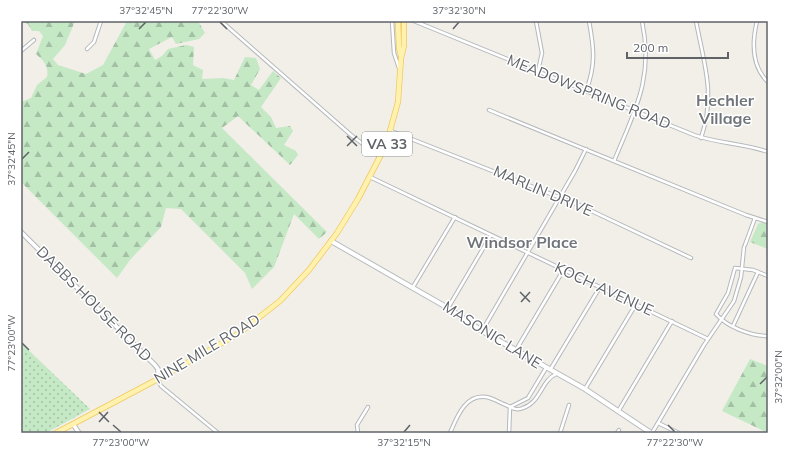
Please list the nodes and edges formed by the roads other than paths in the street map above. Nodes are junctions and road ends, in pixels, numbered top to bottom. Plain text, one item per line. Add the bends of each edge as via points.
1 (101, 21) edge
2 (221, 21) edge
3 (392, 21) edge
4 (398, 21) edge
5 (404, 21) edge
6 (414, 21) edge
7 (536, 21) edge
8 (589, 21) edge
9 (642, 21) edge
10 (696, 21) edge
11 (757, 21) edge
12 (34, 40) dead end
13 (87, 49) dead end
14 (21, 51) edge
15 (401, 58) junction
16 (538, 71) junction
17 (401, 74) junction
18 (768, 81) edge
19 (586, 91) junction
20 (489, 110) dead end
21 (635, 111) junction
22 (391, 131) junction
23 (701, 138) junction
24 (586, 149) junction
25 (768, 152) edge
26 (381, 157) junction
27 (614, 161) junction
28 (370, 177) junction
29 (559, 197) junction
30 (455, 217) junction
31 (755, 218) junction
32 (768, 222) edge
33 (21, 232) edge
34 (491, 235) junction
35 (331, 240) junction
36 (528, 252) junction
37 (691, 258) dead end
38 (742, 268) junction
39 (564, 269) junction
40 (758, 272) junction
41 (768, 276) edge
42 (413, 287) junction
43 (600, 287) junction
44 (636, 304) junction
45 (448, 308) junction
46 (722, 320) junction
47 (672, 321) junction
48 (733, 326) junction
49 (482, 331) junction
50 (768, 336) edge
51 (708, 339) junction
52 (516, 350) junction
53 (548, 369) junction
54 (557, 374) junction
55 (158, 379) junction
56 (585, 389) junction
57 (570, 405) dead end
58 (368, 407) dead end
59 (510, 407) junction
60 (619, 410) junction
61 (658, 423) junction
62 (73, 424) junction
63 (56, 433) edge
64 (79, 433) edge
65 (218, 433) edge
66 (358, 433) edge
67 (450, 433) edge
68 (509, 433) edge
69 (560, 433) edge
70 (651, 433) edge
71 (679, 433) edge

1 - 13 street via 94,42
2 - 26 street via 356,139
3 - 17 street via 394,52
4 - 15 main road, NINE MILE ROAD / VA 33
5 - 15 main road, NINE MILE ROAD / VA 33 via 404,46
6 - 16 street, MEADOWSPRING ROAD
7 - 16 street via 542,53
8 - 19 street via 594,60
9 - 21 street via 647,49 646,70
10 - 23 street via 710,96
11 - 18 street via 754,38 755,58 758,69
12 - 14 street
15 - 17 main road, NINE MILE ROAD / VA 33
16 - 19 street, MEADOWSPRING ROAD
17 - 22 main road, NINE MILE ROAD / VA 33
19 - 21 street, MEADOWSPRING ROAD
20 - 24 street
21 - 23 street, MEADOWSPRING ROAD
21 - 27 street
22 - 26 main road, NINE MILE ROAD / VA 33
22 - 29 street, MARLIN DRIVE
23 - 25 street, MEADOWSPRING ROAD
24 - 27 street
24 - 29 street
26 - 28 main road, NINE MILE ROAD / VA 33
27 - 31 street
28 - 30 street, KOCH AVENUE
28 - 35 main road, NINE MILE ROAD / VA 33
29 - 36 street
29 - 37 street, MARLIN DRIVE
30 - 34 street, KOCH AVENUE
30 - 42 street
31 - 32 street
31 - 38 street via 744,246
33 - 55 street, DABBS HOUSE ROAD via 155,365 158,369
34 - 36 street, KOCH AVENUE
34 - 45 street
35 - 42 main road, MASONIC LANE
35 - 55 main road, NINE MILE ROAD / VA 33 via 288,293 253,323
36 - 39 street, KOCH AVENUE
36 - 49 street
38 - 40 street
38 - 46 street via 736,295
38 - 46 street via 734,269 728,293 716,314
39 - 43 street, KOCH AVENUE
39 - 52 street
40 - 41 street
40 - 48 street
42 - 45 main road, MASONIC LANE
43 - 44 street, KOCH AVENUE
43 - 53 street
44 - 47 street, KOCH AVENUE
44 - 56 street
45 - 49 main road, MASONIC LANE
46 - 48 street
46 - 51 street
47 - 51 street, KOCH AVENUE
47 - 60 street
48 - 50 street
49 - 52 main road, MASONIC LANE
51 - 61 street
52 - 53 main road, MASONIC LANE
53 - 54 main road, MASONIC LANE
53 - 59 street via 528,398
54 - 56 main road, MASONIC LANE
54 - 59 street via 549,379 532,404 518,410
55 - 62 main road, NINE MILE ROAD / VA 33
55 - 65 street via 161,386
56 - 60 main road, MASONIC LANE
57 - 69 street
58 - 66 street via 357,425
59 - 67 street via 486,397 472,398 461,410
59 - 68 street
60 - 70 main road, MASONIC LANE
61 - 70 street
61 - 71 street
62 - 63 main road, NINE MILE ROAD / VA 33
62 - 64 street

